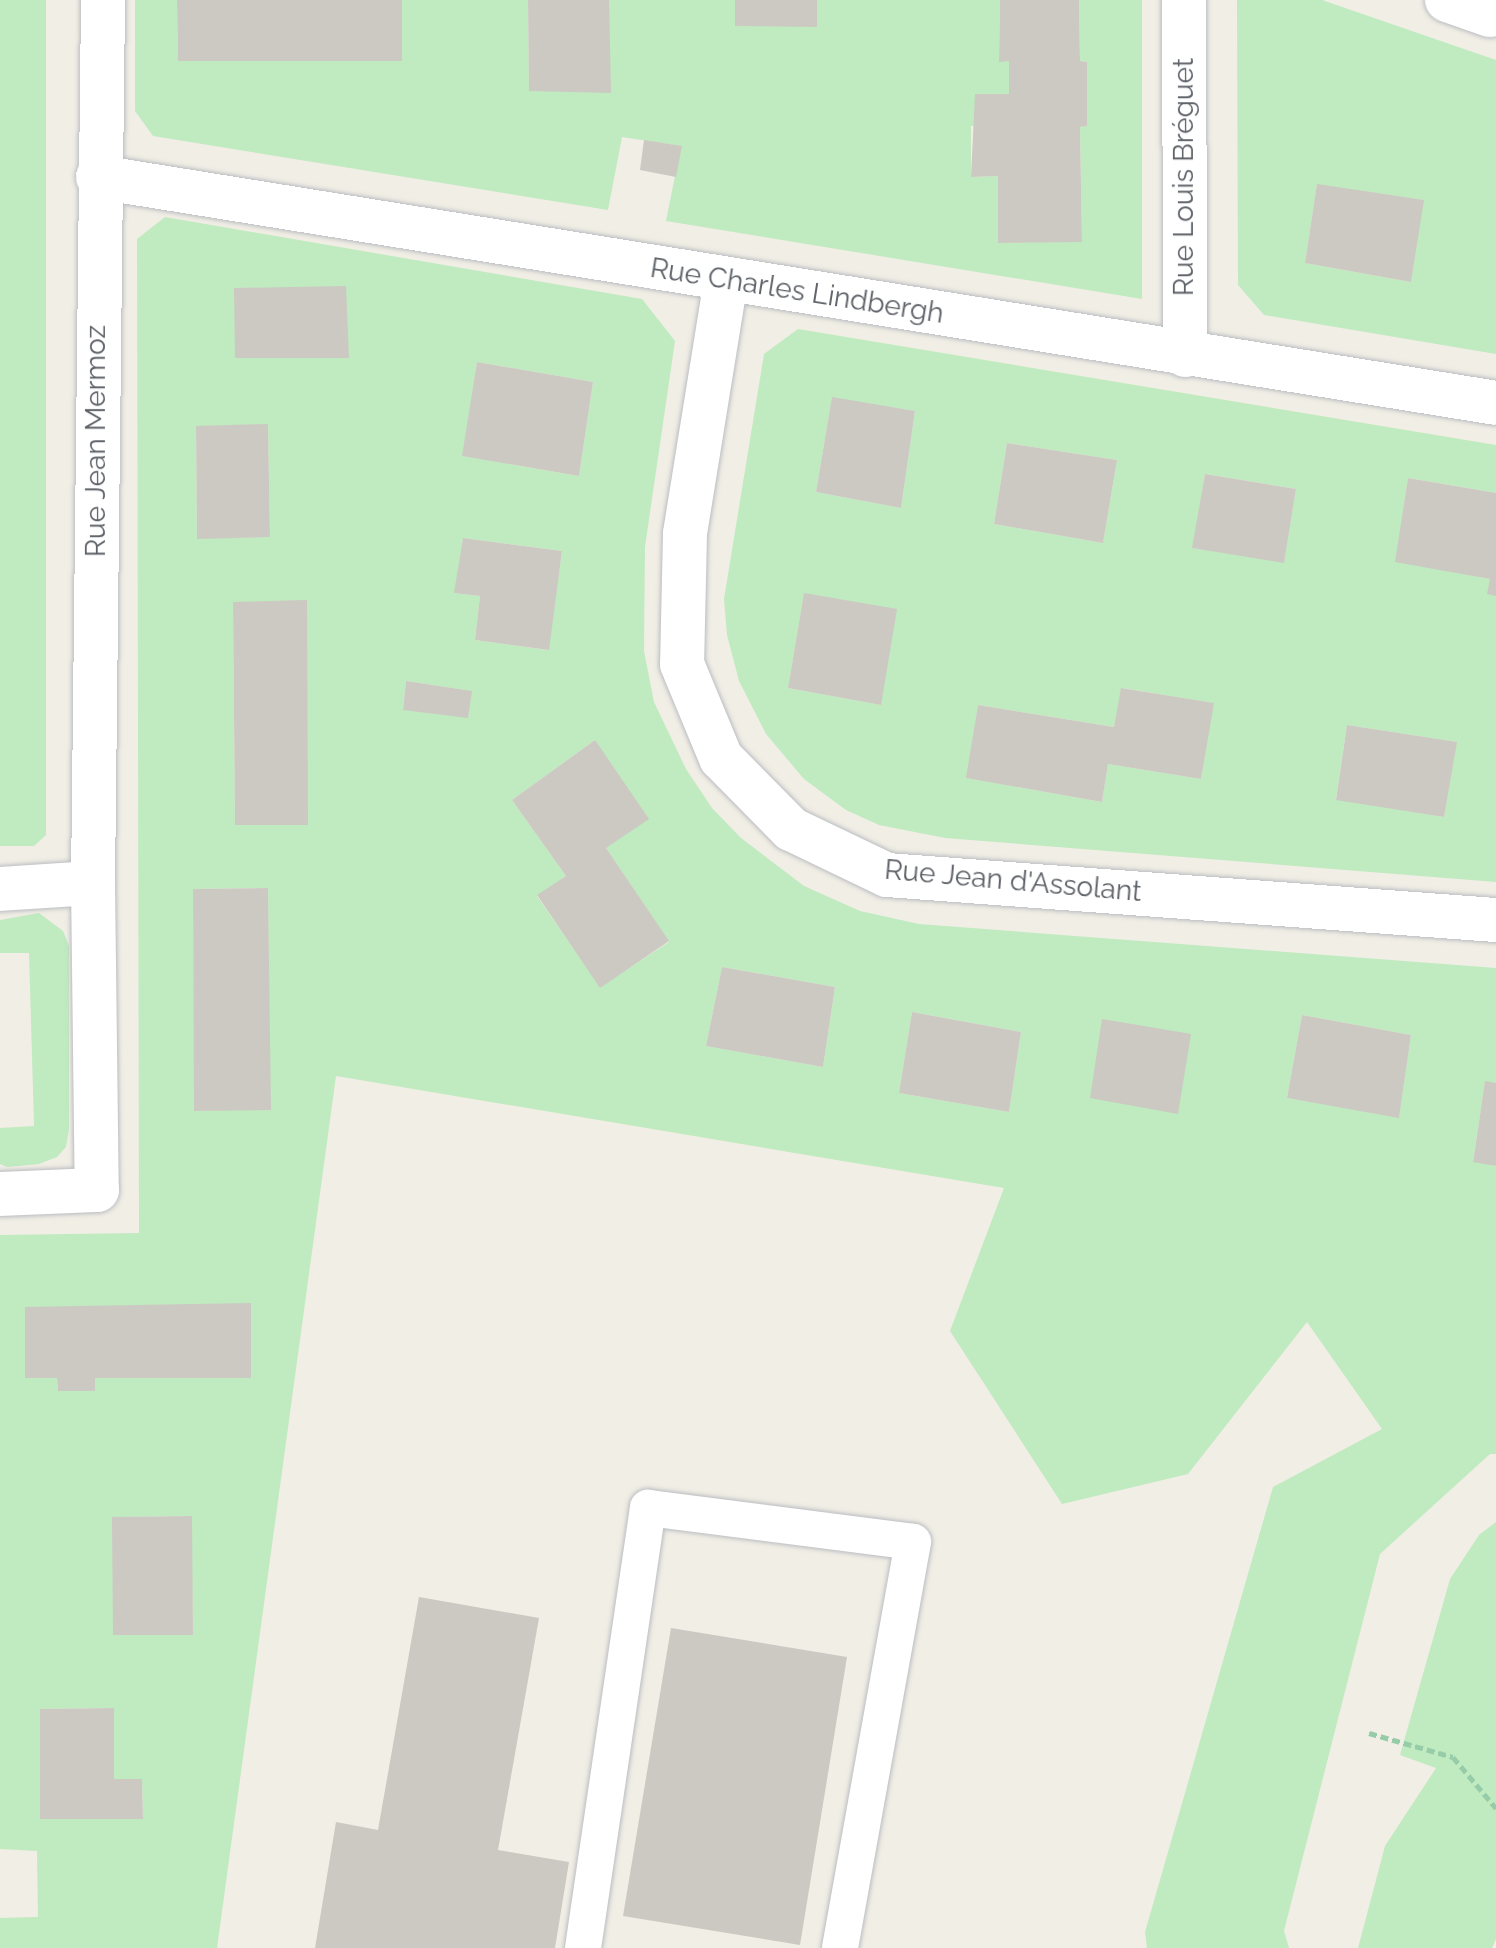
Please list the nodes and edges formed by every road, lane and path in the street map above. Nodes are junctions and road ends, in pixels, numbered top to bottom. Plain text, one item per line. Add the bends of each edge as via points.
1 (103, 0) edge
2 (1184, 0) edge
3 (1447, 0) edge
4 (1490, 15) dead end
5 (98, 177) junction
6 (726, 280) junction
7 (1185, 355) junction
8 (1496, 403) edge
9 (93, 883) junction
10 (0, 889) edge
11 (1496, 920) edge
12 (0, 1194) edge
13 (1369, 1733) dead end
14 (1496, 1808) edge
15 (583, 1948) edge
16 (840, 1948) edge

1 - 5 street, Rue Jean Mermoz
2 - 7 street, Rue Louis Bréguet
3 - 4 street
5 - 6 street, Rue Charles Lindbergh
5 - 9 street, Rue Jean Mermoz
6 - 7 street, Rue Charles Lindbergh
6 - 11 street, Rue Jean d'Assolant via 685,534 682,664 721,758 791,829 887,875
7 - 8 street, Rue Charles Lindbergh
9 - 10 street
9 - 12 street, Rue Jean Mermoz via 97,1190
13 - 14 path via 1453,1757
15 - 16 lane via 648,1508 913,1542

